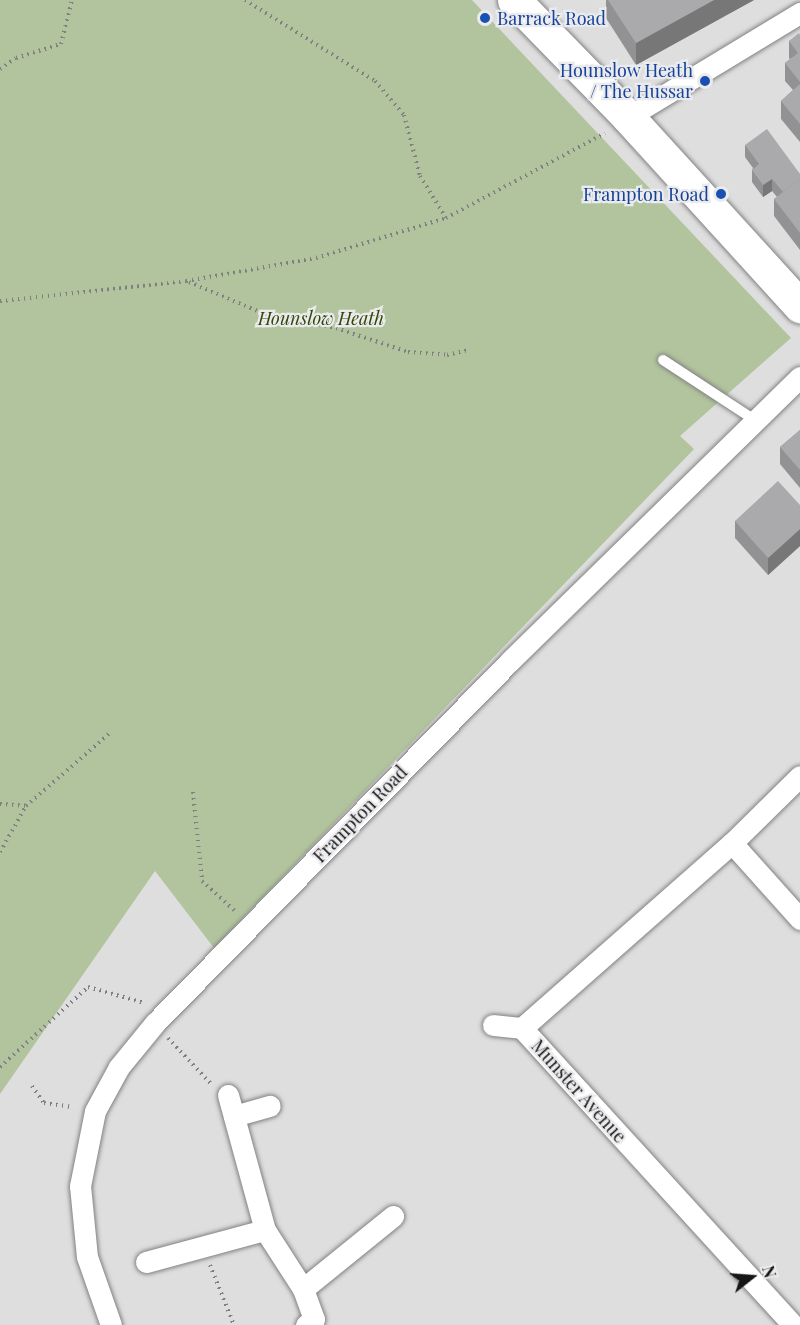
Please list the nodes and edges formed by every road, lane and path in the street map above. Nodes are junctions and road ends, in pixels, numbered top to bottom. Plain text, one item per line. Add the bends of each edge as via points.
1 (72, 0) edge
2 (245, 0) edge
3 (520, 2) edge
4 (800, 12) edge
5 (0, 69) edge
6 (628, 117) junction
7 (446, 218) junction
8 (186, 281) junction
9 (0, 301) edge
10 (800, 306) edge
11 (469, 350) dead end
12 (663, 360) dead end
13 (800, 377) edge
14 (753, 419) junction
15 (111, 732) dead end
16 (800, 776) edge
17 (193, 792) dead end
18 (0, 804) edge
19 (26, 806) junction
20 (732, 843) junction
21 (0, 852) edge
22 (800, 920) edge
23 (251, 925) junction
24 (162, 1016) junction
25 (494, 1025) dead end
26 (522, 1028) junction
27 (0, 1067) edge
28 (32, 1086) dead end
29 (228, 1095) joint
30 (270, 1106) dead end
31 (95, 1111) junction
32 (234, 1116) junction
33 (393, 1216) dead end
34 (266, 1230) junction
35 (206, 1246) junction
36 (146, 1262) dead end
37 (303, 1288) junction
38 (313, 1323) edge
39 (108, 1324) edge
40 (234, 1325) edge
41 (793, 1325) edge

1 - 5 path via 61,44 16,58
2 - 7 path via 375,81 404,115 420,176
3 - 6 main road
4 - 6 street
6 - 7 path via 595,140
6 - 10 main road
7 - 8 path via 316,258
8 - 9 path
8 - 11 path via 260,312 336,328 408,352 447,355
12 - 14 lane
13 - 14 street, Frampton Road
14 - 23 street, Frampton Road
15 - 19 path
16 - 20 street, Munster Avenue
17 - 23 path via 202,881
18 - 19 path
19 - 21 path
20 - 22 street
20 - 26 street, Munster Avenue
23 - 24 street, Frampton Road
24 - 27 path via 88,987
24 - 29 path via 207,1081
24 - 31 street, Frampton Road via 119,1067
25 - 26 street
26 - 41 street, Munster Avenue
28 - 31 path via 44,1103
29 - 32 street
30 - 32 street
31 - 39 street, Frampton Road via 80,1186 87,1257
32 - 34 street
33 - 37 street
34 - 35 street
34 - 37 street
35 - 36 street
35 - 40 path via 213,1280
37 - 38 street

